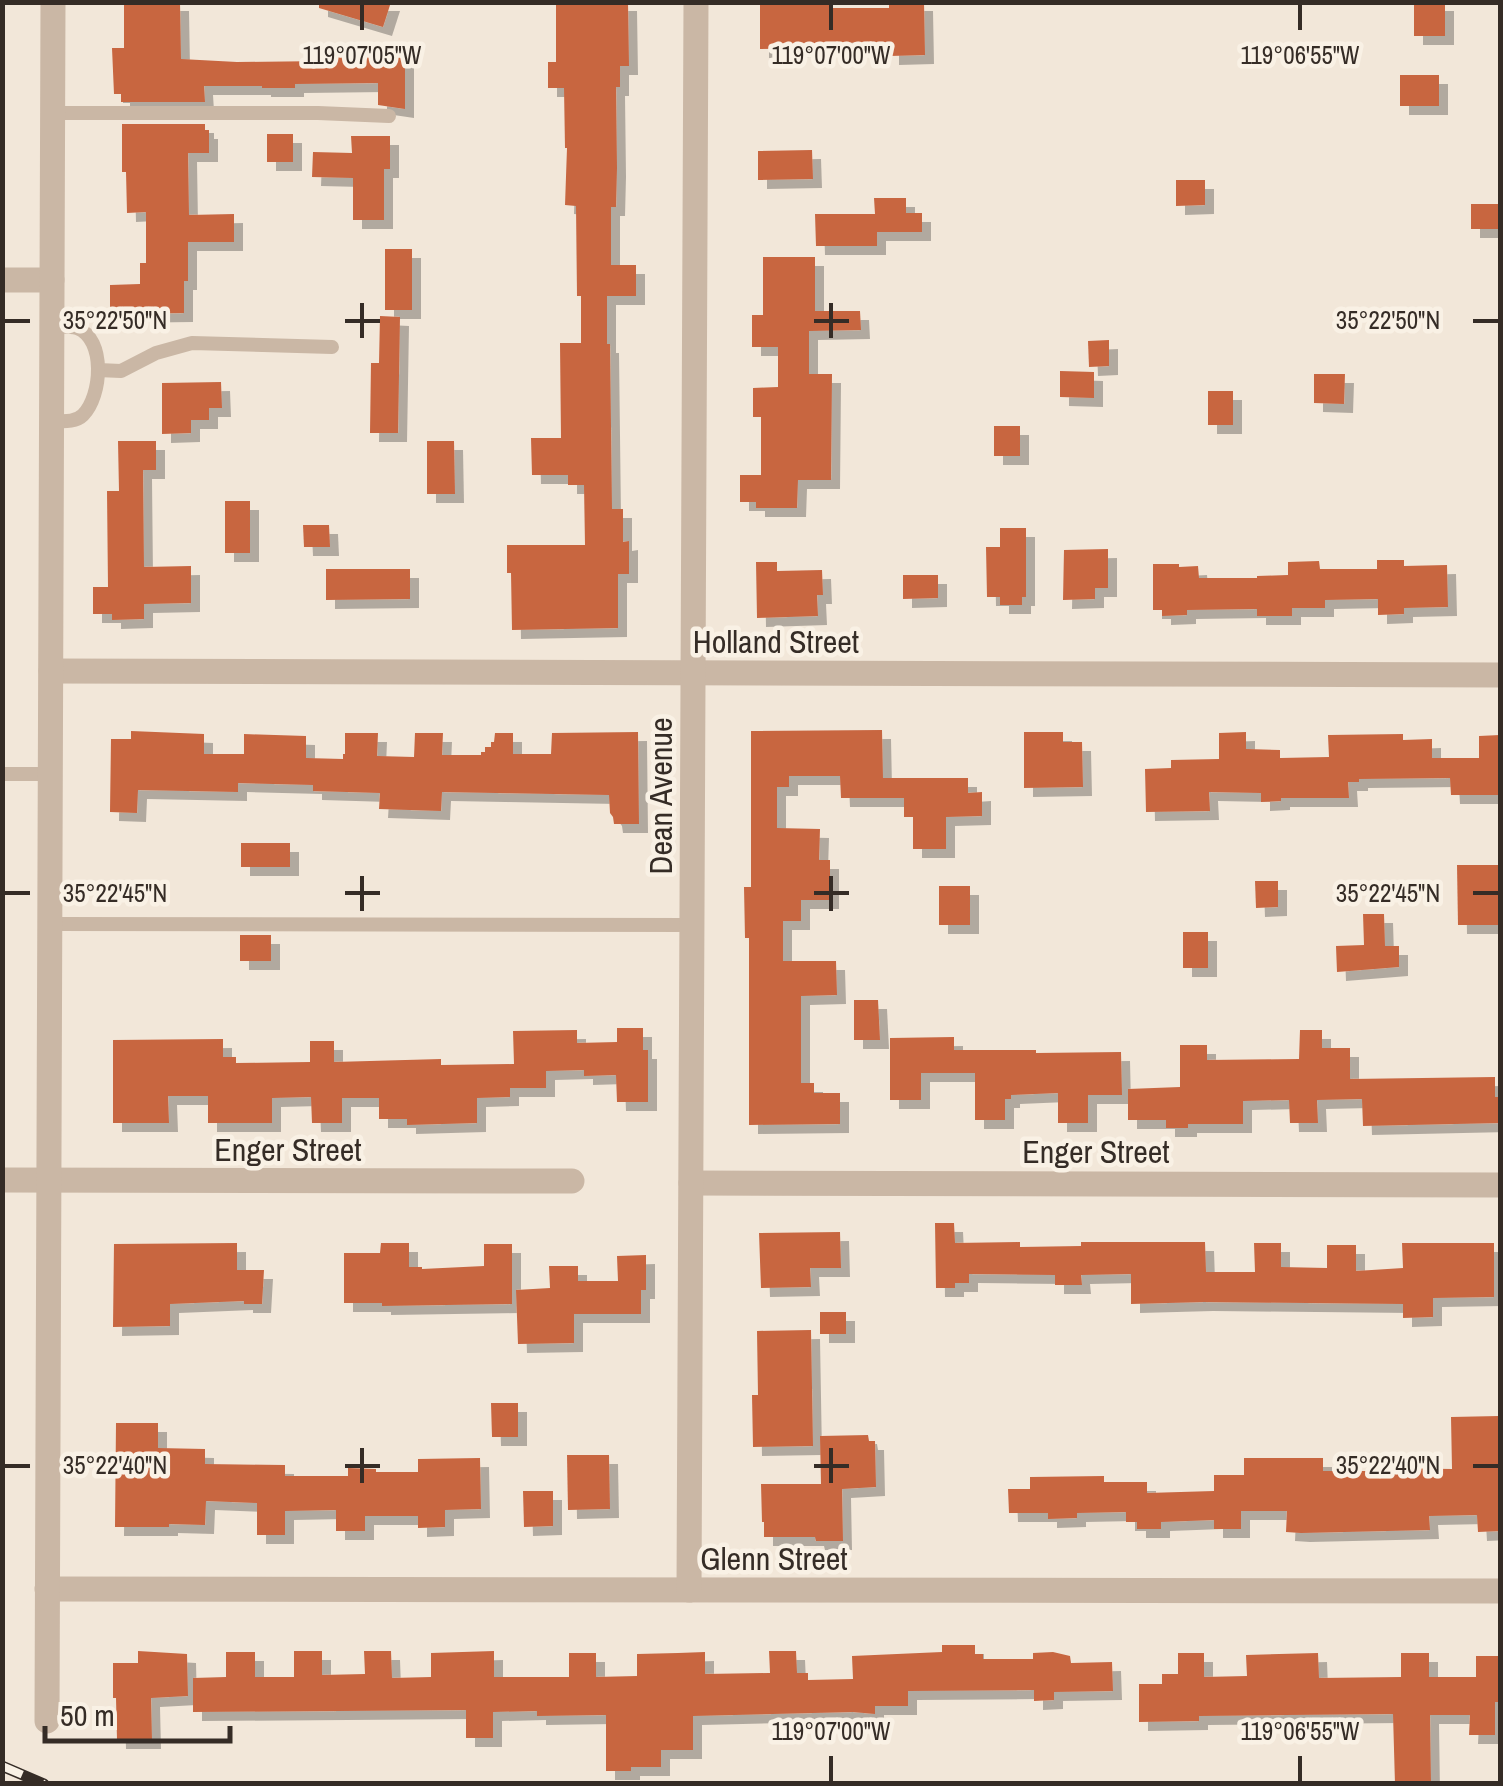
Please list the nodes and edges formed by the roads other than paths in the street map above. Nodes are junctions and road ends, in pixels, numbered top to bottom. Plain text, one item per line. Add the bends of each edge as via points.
1 (53, 2) edge
2 (696, 2) edge
3 (52, 114) junction
4 (389, 116) dead end
5 (2, 280) edge
6 (52, 280) junction
7 (52, 326) junction
8 (332, 347) dead end
9 (98, 370) junction
10 (52, 422) junction
11 (51, 671) junction
12 (693, 673) junction
13 (1500, 675) edge
14 (2, 774) edge
15 (50, 774) junction
16 (50, 924) junction
17 (692, 925) junction
18 (2, 1180) edge
19 (48, 1181) junction
20 (572, 1182) dead end
21 (691, 1183) junction
22 (1500, 1185) edge
23 (47, 1589) junction
24 (689, 1590) junction
25 (1500, 1591) edge
26 (47, 1721) dead end

1 - 3 street
2 - 12 street, Dean Avenue
3 - 4 lane
3 - 6 street
5 - 6 street
6 - 7 street
7 - 9 lane via 89,336
7 - 10 street
8 - 9 lane via 192,343 121,371
9 - 10 lane via 83,415
10 - 11 street
11 - 12 street, Holland Street
11 - 15 street
12 - 13 street, Holland Street
12 - 17 street, Dean Avenue
14 - 15 lane
15 - 16 street
16 - 17 lane
16 - 19 street
17 - 21 street, Dean Avenue
18 - 19 street, Enger Street
19 - 20 street, Enger Street
19 - 23 street
21 - 22 street, Enger Street
21 - 24 street, Dean Avenue
23 - 24 street, Glenn Street
23 - 26 street
24 - 25 street, Glenn Street

